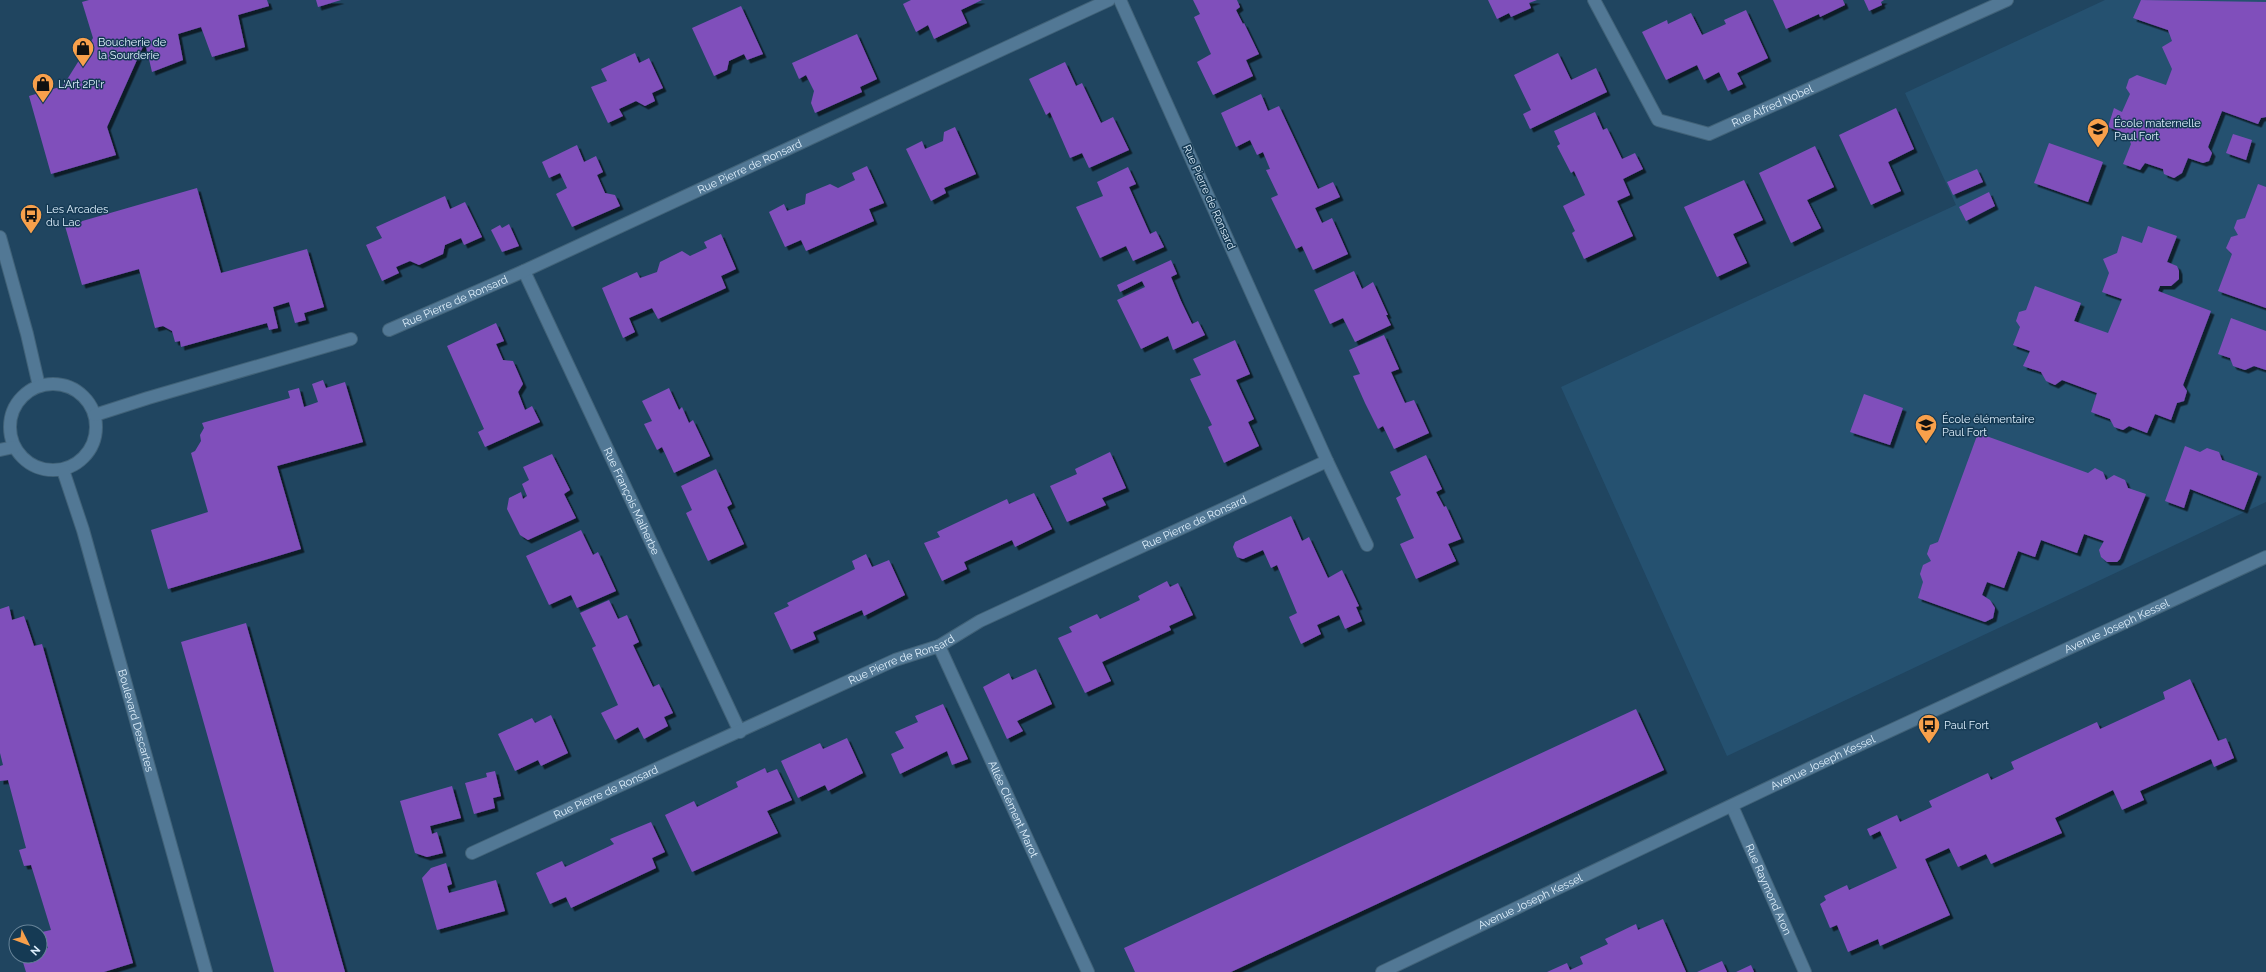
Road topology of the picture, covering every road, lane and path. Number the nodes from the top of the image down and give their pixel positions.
1 (1109, 0) edge
2 (1120, 0) edge
3 (1594, 0) edge
4 (2007, 0) edge
5 (0, 237) edge
6 (524, 271) junction
7 (389, 330) dead end
8 (351, 339) dead end
9 (39, 386) junction
10 (95, 416) junction
11 (14, 447) junction
12 (0, 450) edge
13 (1327, 461) junction
14 (63, 470) junction
15 (1367, 545) dead end
16 (2266, 557) edge
17 (939, 646) junction
18 (740, 732) junction
19 (1732, 806) junction
20 (472, 853) dead end
21 (206, 972) edge
22 (1088, 972) edge
23 (1382, 972) edge
24 (1805, 972) edge

1 - 6 street, Rue Pierre de Ronsard
2 - 13 street, Rue Pierre de Ronsard
3 - 4 street, Rue Alfred Nobel
5 - 9 street
6 - 7 street, Rue Pierre de Ronsard
6 - 18 street, Rue François Malherbe
8 - 10 street
9 - 10 street
9 - 11 street
10 - 14 street
11 - 12 street
11 - 14 street
13 - 15 street, Rue Pierre de Ronsard
13 - 17 street, Rue Pierre de Ronsard
14 - 21 street, Boulevard Descartes
16 - 19 street, Avenue Joseph Kessel
17 - 18 street, Rue Pierre de Ronsard
17 - 22 street, Allée Clément Marot
18 - 20 street, Rue Pierre de Ronsard
19 - 23 street, Avenue Joseph Kessel
19 - 24 street, Rue Raymond Aron

